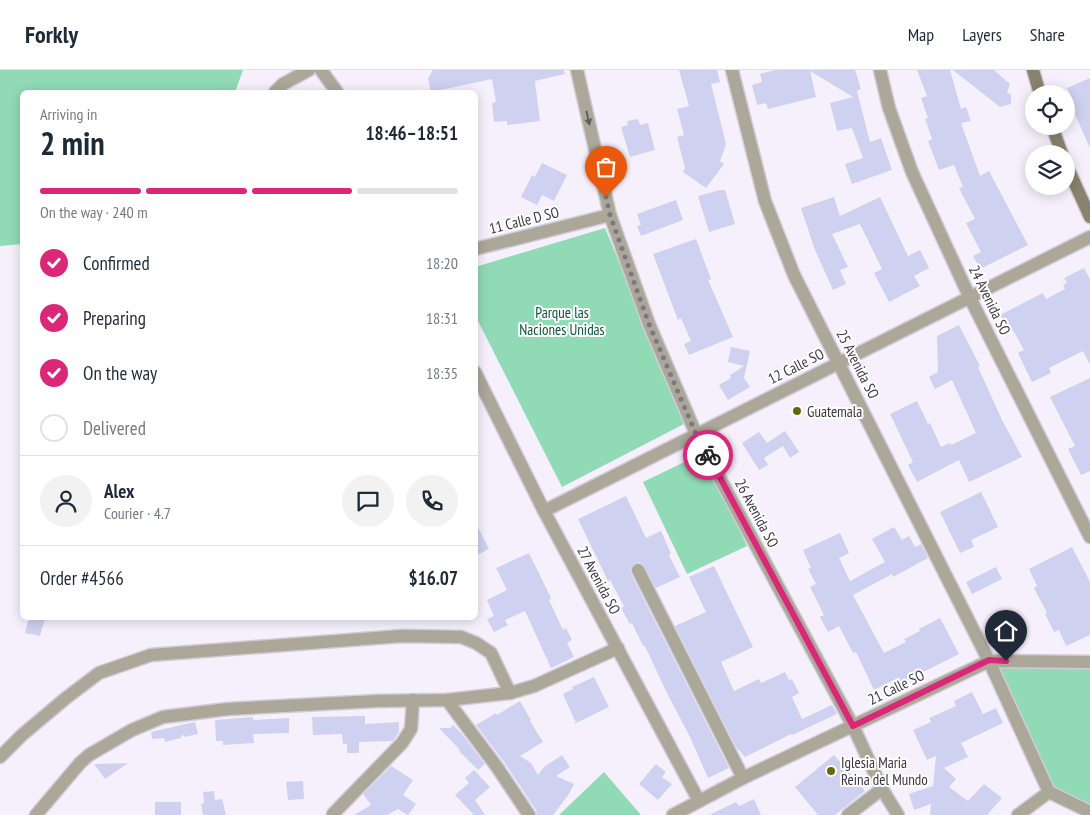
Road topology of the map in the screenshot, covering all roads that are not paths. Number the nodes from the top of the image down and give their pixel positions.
1 (308, 70) edge
2 (321, 70) edge
3 (577, 70) edge
4 (732, 70) edge
5 (880, 70) edge
6 (1033, 70) edge
7 (1037, 85) edge
8 (277, 90) edge
9 (335, 90) edge
10 (1075, 184) edge
11 (610, 215) junction
12 (1090, 217) edge
13 (1090, 237) edge
14 (478, 248) edge
15 (970, 298) junction
16 (839, 362) junction
17 (478, 378) edge
18 (696, 434) junction
19 (544, 511) junction
20 (1090, 537) edge
21 (638, 570) dead end
22 (618, 648) junction
23 (989, 660) junction
24 (1090, 662) edge
25 (510, 693) junction
26 (413, 700) junction
27 (447, 700) junction
28 (853, 726) junction
29 (0, 757) edge
30 (743, 778) junction
31 (882, 789) junction
32 (1050, 792) junction
33 (699, 801) junction
34 (1090, 811) edge
35 (332, 814) edge
36 (36, 815) edge
37 (529, 815) edge
38 (673, 815) edge
39 (848, 815) edge
40 (898, 815) edge
41 (1018, 815) edge

1 - 8 street
2 - 9 street
3 -> 11 street, 26 Avenida SO
4 - 16 street, 25 Avenida SO
5 - 15 street, 24 Avenida SO
6 - 7 street
10 - 12 street
11 - 14 street, 11 Calle D SO
11 - 18 street, 26 Avenida SO
13 - 15 street, 12 Calle SO
15 - 16 street, 12 Calle SO
15 - 20 street, 24 Avenida SO
16 - 18 street, 12 Calle SO
16 - 23 street, 25 Avenida SO
17 - 19 street, 27 Avenida SO
18 - 19 street, 12 Calle SO
18 - 28 street, 26 Avenida SO
19 - 22 street, 27 Avenida SO
21 - 30 street
22 - 25 street
22 - 33 street, 27 Avenida SO
23 - 24 street, 21 Calle SO
23 - 28 street, 21 Calle SO
23 - 32 street, 25 Avenida SO
25 - 27 street
25 - 29 street
26 - 27 street
26 - 35 street
26 - 36 street
27 - 37 street
28 - 30 street, 21 Calle SO
28 - 31 street, 26 Avenida SO
30 - 33 street, 21 Calle SO
31 - 39 street
31 - 40 street, 26 Avenida SO
32 - 34 street
32 - 41 street
33 - 38 street, 21 Calle SO

